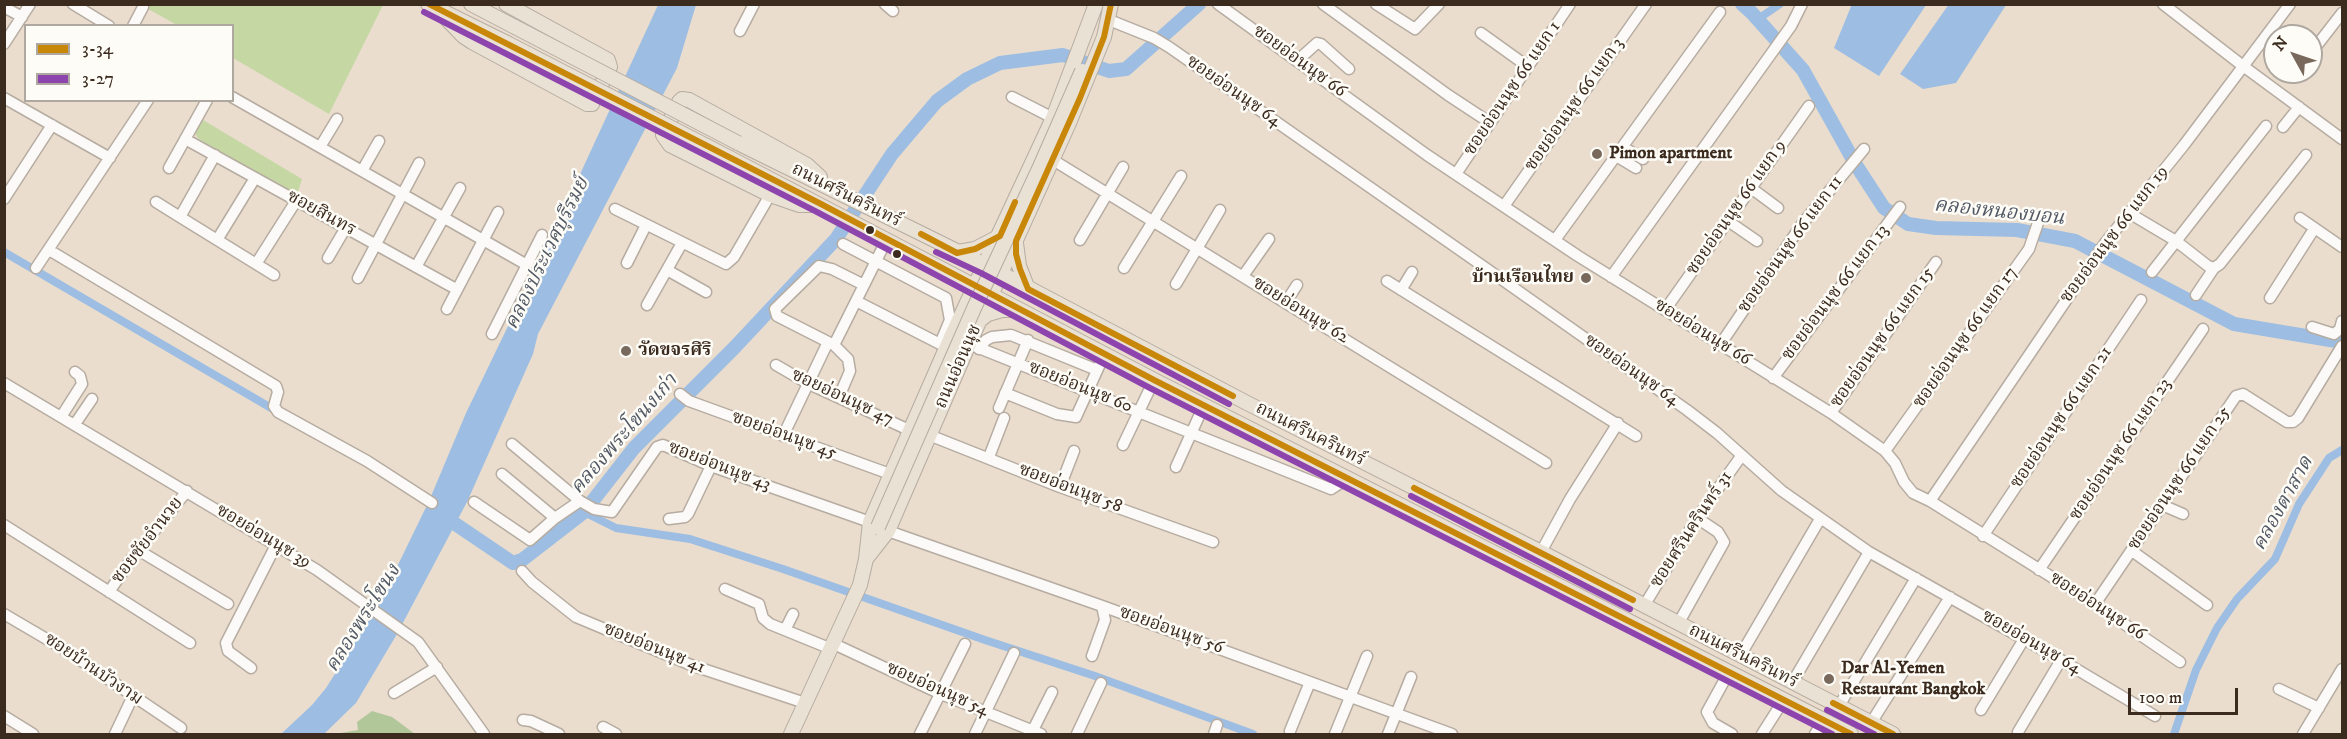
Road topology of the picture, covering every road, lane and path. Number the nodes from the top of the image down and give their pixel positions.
1 (30, 4) edge
2 (73, 4) edge
3 (471, 4) edge
4 (506, 4) edge
5 (754, 4) edge
6 (1096, 4) edge
7 (1111, 4) edge
8 (1218, 4) edge
9 (1323, 4) edge
10 (1439, 4) edge
11 (1570, 4) edge
12 (1646, 4) edge
13 (1802, 4) edge
14 (2163, 4) edge
15 (2290, 4) edge
16 (2334, 4) edge
17 (1379, 5) edge
18 (4, 7) edge
19 (143, 7) dead end
20 (433, 7) edge
21 (89, 8) edge
22 (1720, 12) dead end
23 (2343, 12) edge
24 (22, 17) junction
25 (1109, 20) junction
26 (106, 24) edge
27 (134, 24) edge
28 (740, 31) dead end
29 (1481, 33) dead end
30 (2323, 38) edge
31 (4, 44) edge
32 (1091, 46) junction
33 (1298, 61) junction
34 (1527, 66) junction
35 (2243, 66) junction
36 (1349, 69) dead end
37 (1012, 97) dead end
38 (4, 98) edge
39 (234, 98) edge
40 (147, 102) edge
41 (206, 102) edge
42 (1809, 106) dead end
43 (2299, 107) junction
44 (1053, 118) junction
45 (337, 119) dead end
46 (1489, 122) junction
47 (52, 125) junction
48 (2266, 126) dead end
49 (2283, 127) dead end
50 (185, 139) junction
51 (2343, 139) edge
52 (379, 141) dead end
53 (320, 147) junction
54 (1623, 147) junction
55 (1862, 152) dead end
56 (215, 155) junction
57 (2306, 155) dead end
58 (1616, 156) junction
59 (110, 158) junction
60 (1643, 159) dead end
61 (1053, 160) junction
62 (419, 163) dead end
63 (1123, 167) dead end
64 (169, 168) dead end
65 (1636, 168) dead end
66 (362, 171) junction
67 (1456, 174) junction
68 (1181, 176) dead end
69 (255, 178) junction
70 (460, 188) dead end
71 (831, 188) junction
72 (1751, 188) junction
73 (1107, 192) junction
74 (403, 195) junction
75 (770, 195) junction
76 (4, 199) edge
77 (296, 201) junction
78 (156, 202) dead end
79 (821, 204) junction
80 (1504, 206) junction
81 (1900, 207) dead end
82 (1778, 208) dead end
83 (615, 209) dead end
84 (1012, 209) junction
85 (1220, 210) dead end
86 (498, 212) dead end
87 (2129, 213) junction
88 (180, 217) junction
89 (1027, 217) junction
90 (443, 218) junction
91 (2300, 218) dead end
92 (1153, 220) junction
93 (2039, 220) dead end
94 (1728, 221) junction
95 (646, 225) junction
96 (345, 229) junction
97 (2314, 229) junction
98 (542, 235) dead end
99 (1000, 236) junction
100 (887, 239) junction
101 (1269, 239) dead end
102 (217, 240) junction
103 (483, 240) junction
104 (1080, 240) dead end
105 (1555, 240) junction
106 (1016, 241) junction
107 (1757, 241) dead end
108 (2176, 241) junction
109 (682, 243) junction
110 (843, 244) dead end
111 (377, 245) junction
112 (2343, 247) edge
113 (1198, 248) junction
114 (49, 250) junction
115 (957, 253) junction
116 (328, 258) dead end
117 (876, 261) junction
118 (1936, 262) dead end
119 (627, 263) dead end
120 (256, 264) junction
121 (527, 265) junction
122 (985, 265) junction
123 (416, 267) junction
124 (36, 268) dead end
125 (1125, 268) dead end
126 (2214, 268) junction
127 (667, 270) junction
128 (947, 270) junction
129 (1412, 272) dead end
130 (2152, 272) dead end
131 (1001, 273) junction
132 (274, 275) dead end
133 (1243, 276) junction
134 (1611, 277) junction
135 (358, 278) dead end
136 (1387, 281) dead end
137 (1176, 284) dead end
138 (864, 285) junction
139 (976, 285) junction
140 (1297, 285) dead end
141 (456, 289) junction
142 (1028, 289) junction
143 (1401, 290) junction
144 (706, 292) dead end
145 (992, 294) junction
146 (2196, 295) dead end
147 (2270, 298) dead end
148 (2141, 300) dead end
149 (856, 301) junction
150 (1286, 302) junction
151 (647, 305) dead end
152 (447, 309) dead end
153 (1022, 310) junction
154 (1665, 310) junction
155 (964, 311) junction
156 (980, 320) junction
157 (2343, 321) edge
158 (2312, 327) dead end
159 (2203, 329) dead end
160 (492, 334) dead end
161 (1028, 340) junction
162 (946, 343) junction
163 (831, 344) junction
164 (1720, 345) junction
165 (974, 346) junction
166 (2340, 348) edge
167 (1105, 353) junction
168 (1017, 363) junction
169 (776, 365) dead end
170 (1097, 370) junction
171 (75, 372) dead end
172 (1773, 378) junction
173 (1154, 380) junction
174 (4, 383) edge
175 (807, 383) junction
176 (1088, 391) junction
177 (1005, 393) junction
178 (839, 397) junction
179 (684, 398) dead end
180 (92, 399) dead end
181 (1204, 405) junction
182 (1138, 411) junction
183 (1831, 413) junction
184 (61, 417) junction
185 (1618, 423) junction
186 (75, 424) junction
187 (909, 429) junction
188 (1191, 432) junction
189 (929, 435) junction
190 (783, 436) junction
191 (1636, 436) dead end
192 (512, 444) dead end
193 (1123, 445) dead end
194 (1074, 451) dead end
195 (1885, 451) junction
196 (1742, 455) junction
197 (989, 457) junction
198 (1546, 463) dead end
199 (711, 466) junction
200 (1176, 467) dead end
201 (502, 474) dead end
202 (890, 474) junction
203 (1348, 478) junction
204 (1059, 487) junction
205 (188, 491) junction
206 (1930, 501) junction
207 (474, 502) dead end
208 (432, 503) dead end
209 (587, 505) junction
210 (2162, 506) junction
211 (2183, 514) dead end
212 (555, 518) junction
213 (1697, 518) junction
214 (669, 519) dead end
215 (1821, 519) junction
216 (4, 525) edge
217 (879, 527) junction
218 (1983, 536) junction
219 (1213, 542) dead end
220 (276, 545) junction
221 (138, 550) junction
222 (2132, 551) junction
223 (1541, 552) junction
224 (1869, 552) junction
225 (2039, 570) junction
226 (522, 571) dead end
227 (1916, 578) junction
228 (725, 589) dead end
229 (109, 592) junction
230 (1626, 597) junction
231 (1950, 597) junction
232 (228, 604) dead end
233 (2095, 604) junction
234 (2207, 605) dead end
235 (1102, 606) junction
236 (1644, 606) junction
237 (4, 614) edge
238 (793, 614) dead end
239 (1617, 616) junction
240 (1678, 624) junction
241 (784, 630) junction
242 (2024, 639) junction
243 (190, 643) dead end
244 (828, 644) junction
245 (965, 644) dead end
246 (1014, 653) dead end
247 (1092, 656) dead end
248 (1368, 656) dead end
249 (1740, 656) junction
250 (2061, 660) junction
251 (2180, 662) dead end
252 (437, 667) junction
253 (251, 668) dead end
254 (2343, 669) edge
255 (1729, 672) junction
256 (1411, 677) dead end
257 (1310, 682) junction
258 (1101, 683) dead end
259 (1792, 683) junction
260 (2279, 688) dead end
261 (1052, 692) dead end
262 (394, 693) dead end
263 (940, 694) junction
264 (133, 696) junction
265 (1351, 697) junction
266 (799, 701) junction
267 (1783, 701) junction
268 (1839, 706) junction
269 (2319, 708) junction
270 (1981, 710) dead end
271 (986, 712) junction
272 (1397, 714) junction
273 (4, 716) edge
274 (2156, 716) dead end
275 (523, 720) dead end
276 (1824, 721) junction
277 (1871, 723) junction
278 (603, 727) dead end
279 (181, 728) dead end
280 (1290, 731) dead end
281 (1440, 732) edge
282 (2018, 732) dead end
283 (1035, 733) edge
284 (33, 735) edge
285 (115, 735) edge
286 (484, 735) edge
287 (559, 735) edge
288 (616, 735) edge
289 (783, 735) edge
290 (791, 735) edge
291 (920, 735) edge
292 (975, 735) edge
293 (1077, 735) edge
294 (1335, 735) edge
295 (1388, 735) edge
296 (1452, 735) edge
297 (1732, 735) edge
298 (1762, 735) edge
299 (1815, 735) edge
300 (1851, 735) edge
301 (1893, 735) edge
302 (2303, 735) edge

1 - 24 street
2 - 21 street
3 - 71 main road, ถนนศรีนครินทร์, bridge
4 - 20 main road
5 - 28 street
6 - 32 main road, ถนนอ่อนนุช
6 - 44 main road, ถนนอ่อนนุช
7 - 25 main road, ถนนอ่อนนุช
7 - 32 main road, ถนนอ่อนนุช
8 - 33 street, ซอยอ่อนนุช 66
9 - 46 street
10 - 17 street
11 - 34 street, ซอยอ่อนนุช 66 แยก 1
12 - 80 street, ซอยอ่อนนุช 66 แยก 3
13 - 134 street
14 - 35 street
15 - 35 street, ซอยอ่อนนุช 66 แยก 19
16 - 23 street
18 - 24 street
19 - 27 street
20 - 79 main road, ถนนศรีนครินทร์, bridge
21 - 26 street
22 - 54 street
23 - 30 street
24 - 31 street
25 - 61 main road, ถนนอ่อนนุช
25 - 196 street, ซอยอ่อนนุช 64
29 - 34 street
32 - 217 main road, ถนนอ่อนนุช, bridge
33 - 36 street
33 - 67 street, ซอยอ่อนนุช 66
34 - 46 street, ซอยอ่อนนุช 66 แยก 1
35 - 43 street
35 - 87 street, ซอยอ่อนนุช 66 แยก 19
37 - 44 street
38 - 47 street
39 - 53 street
40 - 59 street
41 - 50 street
42 - 72 street, ซอยอ่อนนุช 66 แยก 9
43 - 49 street
43 - 51 street
44 - 84 main road, ถนนอ่อนนุช
45 - 53 street
46 - 67 street, ซอยอ่อนนุช 66 แยก 1
47 - 59 street
47 - 76 street
48 - 108 street
50 - 56 street, ซอยสินทร
50 - 64 street
52 - 66 street
53 - 66 street
54 - 58 street
54 - 60 street
55 - 164 street, ซอยอ่อนนุช 66 แยก 11
56 - 69 street, ซอยสินทร
56 - 88 street
57 - 126 street
58 - 65 street
58 - 105 street
59 - 114 street
61 - 73 street, ซอยอ่อนนุช 62
61 - 89 main road, ถนนอ่อนนุช
62 - 74 street
63 - 73 street
66 - 74 street
67 - 80 street, ซอยอ่อนนุช 66
68 - 92 street
69 - 77 street, ซอยสินทร
69 - 102 street
70 - 90 street
71 - 75 main road
71 - 115 main road, ถนนศรีนครินทร์
72 - 82 street
72 - 94 street, ซอยอ่อนนุช 66 แยก 9
73 - 92 street, ซอยอ่อนนุช 62
73 - 104 street
74 - 90 street
74 - 111 street
75 - 79 main road
75 - 109 street
77 - 96 street, ซอยสินทร
77 - 120 street
78 - 88 street
79 - 100 main road, ถนนศรีนครินทร์
80 - 105 street, ซอยอ่อนนุช 66
81 - 172 street, ซอยอ่อนนุช 66 แยก 13
83 - 95 street
84 - 89 main road
84 - 99 main road, ถนนอ่อนนุช
85 - 113 street
86 - 103 street
87 - 108 street
87 - 206 street, ซอยอ่อนนุช 66 แยก 19
88 - 102 street
89 - 106 main road, ถนนอ่อนนุช
90 - 103 street
90 - 123 street
91 - 97 street
92 - 113 street, ซอยอ่อนนุช 62
92 - 125 street
93 - 195 street, ซอยอ่อนนุช 66 แยก 17
94 - 107 street
94 - 154 street, ซอยอ่อนนุช 66 แยก 9
95 - 109 street
95 - 119 street
96 - 111 street, ซอยสินทร
96 - 116 street
97 - 112 street
97 - 147 street
98 - 121 street
99 - 115 main road
99 - 122 main road, ถนนอ่อนนุช
100 - 117 street
100 - 128 main road, ถนนศรีนครินทร์
101 - 133 street
102 - 120 street
103 - 121 street
103 - 141 street
105 - 134 street, ซอยอ่อนนุช 66
106 - 131 main road, ถนนอ่อนนุช
106 - 142 main road
108 - 126 street
108 - 130 street
109 - 127 street
110 - 117 street
111 - 123 street, ซอยสินทร
111 - 135 street
113 - 133 street, ซอยอ่อนนุช 62
113 - 137 street
114 - 124 street
114 - 208 street
115 - 122 main road, ถนนศรีนครินทร์
117 - 138 street
117 - 162 street
118 - 183 street, ซอยอ่อนนุช 66 แยก 15
120 - 132 street
121 - 160 street
122 - 131 main road, ถนนศรีนครินทร์
122 - 139 main road, ถนนอ่อนนุช
123 - 141 street, ซอยสินทร
126 - 146 street
127 - 144 street
127 - 151 street
128 - 139 main road, ถนนศรีนครินทร์
128 - 155 main road
129 - 143 street
131 - 142 main road, ถนนศรีนครินทร์
131 - 145 main road, ถนนอ่อนนุช
133 - 150 street, ซอยอ่อนนุช 62
134 - 154 street, ซอยอ่อนนุช 66
136 - 143 street
138 - 149 street
138 - 163 street
139 - 145 main road, ถนนศรีนครินทร์
139 - 155 main road, ถนนอ่อนนุช
140 - 150 street
141 - 152 street
142 - 223 main road, ถนนศรีนครินทร์
143 - 185 street
145 - 153 main road, ถนนศรีนครินทร์
145 - 156 main road, ถนนอ่อนนุช
148 - 218 street, ซอยอ่อนนุช 66 แยก 21
149 - 162 street
149 - 163 street
150 - 198 street, ซอยอ่อนนุช 62
153 - 156 main road
153 - 167 main road, ถนนศรีนครินทร์
154 - 164 street, ซอยอ่อนนุช 66
155 - 162 main road, ถนนอ่อนนุช
156 - 165 main road, ถนนอ่อนนุช
157 - 158 street
159 - 225 street, ซอยอ่อนนุช 66 แยก 23
161 - 165 street
161 - 168 street
161 - 170 street
162 - 165 main road
162 - 187 main road, ถนนอ่อนนุช
163 - 175 street
163 - 178 street
164 - 172 street, ซอยอ่อนนุช 66
165 - 168 street, ซอยอ่อนนุช 60
165 - 189 main road, ถนนอ่อนนุช
166 - 210 street, ซอยอ่อนนุช 66 แยก 25
167 - 170 street
167 - 173 main road, ถนนศรีนครินทร์
168 - 176 street, ซอยอ่อนนุช 60
168 - 177 street
169 - 175 street, ซอยอ่อนนุช 47
170 - 176 street
171 - 184 street
172 - 183 street, ซอยอ่อนนุช 66
173 - 181 main road, ถนนศรีนครินทร์
173 - 182 street
174 - 184 street, ซอยอ่อนนุช 39
175 - 178 street, ซอยอ่อนนุช 47
175 - 190 street
176 - 177 street
176 - 182 street, ซอยอ่อนนุช 60
177 - 197 street
178 - 187 street, ซอยอ่อนนุช 47
179 - 190 street, ซอยอ่อนนุช 45
180 - 186 street
181 - 188 street
181 - 203 main road, ถนนศรีนครินทร์
182 - 188 street, ซอยอ่อนนุช 60
182 - 193 street
183 - 195 street, ซอยอ่อนนุช 66
184 - 186 street, ซอยอ่อนนุช 39
185 - 191 street
185 - 223 street
186 - 205 street, ซอยอ่อนนุช 39
187 - 202 main road, ถนนอ่อนนุช
188 - 200 street
188 - 203 street, ซอยอ่อนนุช 60
189 - 197 street, ซอยอ่อนนุช 58
189 - 217 main road, ถนนอ่อนนุช
190 - 202 street, ซอยอ่อนนุช 45
192 - 209 street
194 - 204 street
195 - 206 street, ซอยอ่อนนุช 66
196 - 213 street, ซอยศรีนครินทร์ 31
196 - 215 street, ซอยอ่อนนุช 64
197 - 204 street, ซอยอ่อนนุช 58
199 - 209 street, ซอยอ่อนนุช 43
199 - 214 street
199 - 217 street, ซอยอ่อนนุช 43
201 - 212 street
202 - 217 main road, ถนนอ่อนนุช
203 - 239 main road, ถนนศรีนครินทร์
204 - 219 street, ซอยอ่อนนุช 58
205 - 220 street, ซอยอ่อนนุช 39
205 - 221 street, ซอยชัยอำนวย
206 - 218 street, ซอยอ่อนนุช 66
207 - 212 street
209 - 212 street
210 - 211 street
210 - 222 street, ซอยอ่อนนุช 66 แยก 25
213 - 236 street, ซอยศรีนครินทร์ 31
213 - 240 street
215 - 224 street, ซอยอ่อนนุช 64
215 - 249 street
216 - 229 street, ซอยชัยอำนวย
217 - 235 street, ซอยอ่อนนุช 56
217 - 244 main road, ถนนอ่อนนุช
218 - 225 street, ซอยอ่อนนุช 66
220 - 252 street, ซอยอ่อนนุช 39
220 - 253 street
221 - 229 street, ซอยชัยอำนวย
221 - 232 street
222 - 233 street, ซอยอ่อนนุช 66 แยก 25
222 - 234 street
223 - 230 main road, ถนนศรีนครินทร์
224 - 227 street, ซอยอ่อนนุช 64
224 - 259 street
225 - 233 street, ซอยอ่อนนุช 66
226 - 266 street, ซอยอ่อนนุช 41
227 - 231 street, ซอยอ่อนนุช 64
227 - 268 street
228 - 241 street, ซอยอ่อนนุช 54
229 - 243 street, ซอยชัยอำนวย
230 - 236 main road, ถนนศรีนครินทร์
230 - 239 main road
231 - 242 street, ซอยอ่อนนุช 64
231 - 277 street
233 - 251 street, ซอยอ่อนนุช 66
235 - 247 street
235 - 257 street, ซอยอ่อนนุช 56
236 - 240 main road, ถนนศรีนครินทร์
237 - 264 street, ซอยบ้านบัวงาม
238 - 241 street
239 - 255 main road, ถนนศรีนครินทร์
240 - 249 main road, ถนนศรีนครินทร์
241 - 244 street, ซอยอ่อนนุช 54
242 - 250 street, ซอยอ่อนนุช 64
242 - 270 street
244 - 263 street, ซอยอ่อนนุช 54
244 - 266 main road, ถนนอ่อนนุช
244 - 290 main road, ถนนอ่อนนุช
245 - 263 street
246 - 271 street
248 - 265 street
249 - 259 main road, ถนนศรีนครินทร์
250 - 274 street, ซอยอ่อนนุช 64
250 - 282 street
252 - 262 street
252 - 286 street, ซอยอ่อนนุช 39
254 - 269 street
255 - 267 main road, ถนนศรีนครินทร์
255 - 297 street
256 - 272 street
257 - 265 street, ซอยอ่อนนุช 56
257 - 280 street
258 - 293 street
259 - 268 main road, ถนนศรีนครินทร์
260 - 269 street
261 - 283 street
263 - 271 street, ซอยอ่อนนุช 54
263 - 291 street
264 - 279 street, ซอยบ้านบัวงาม
264 - 285 street
265 - 272 street, ซอยอ่อนนุช 56
265 - 294 street
266 - 289 main road, ถนนอ่อนนุช
267 - 276 main road, ถนนศรีนครินทร์
267 - 298 street
268 - 277 main road, ถนนศรีนครินทร์
269 - 302 street
271 - 283 street, ซอยอ่อนนุช 54
271 - 292 street
272 - 281 street, ซอยอ่อนนุช 56
272 - 295 street
273 - 284 street
275 - 287 street
276 - 299 street
276 - 300 main road, ถนนศรีนครินทร์
277 - 301 main road, ถนนศรีนครินทร์
278 - 288 street
281 - 296 street, ซอยอ่อนนุช 56

